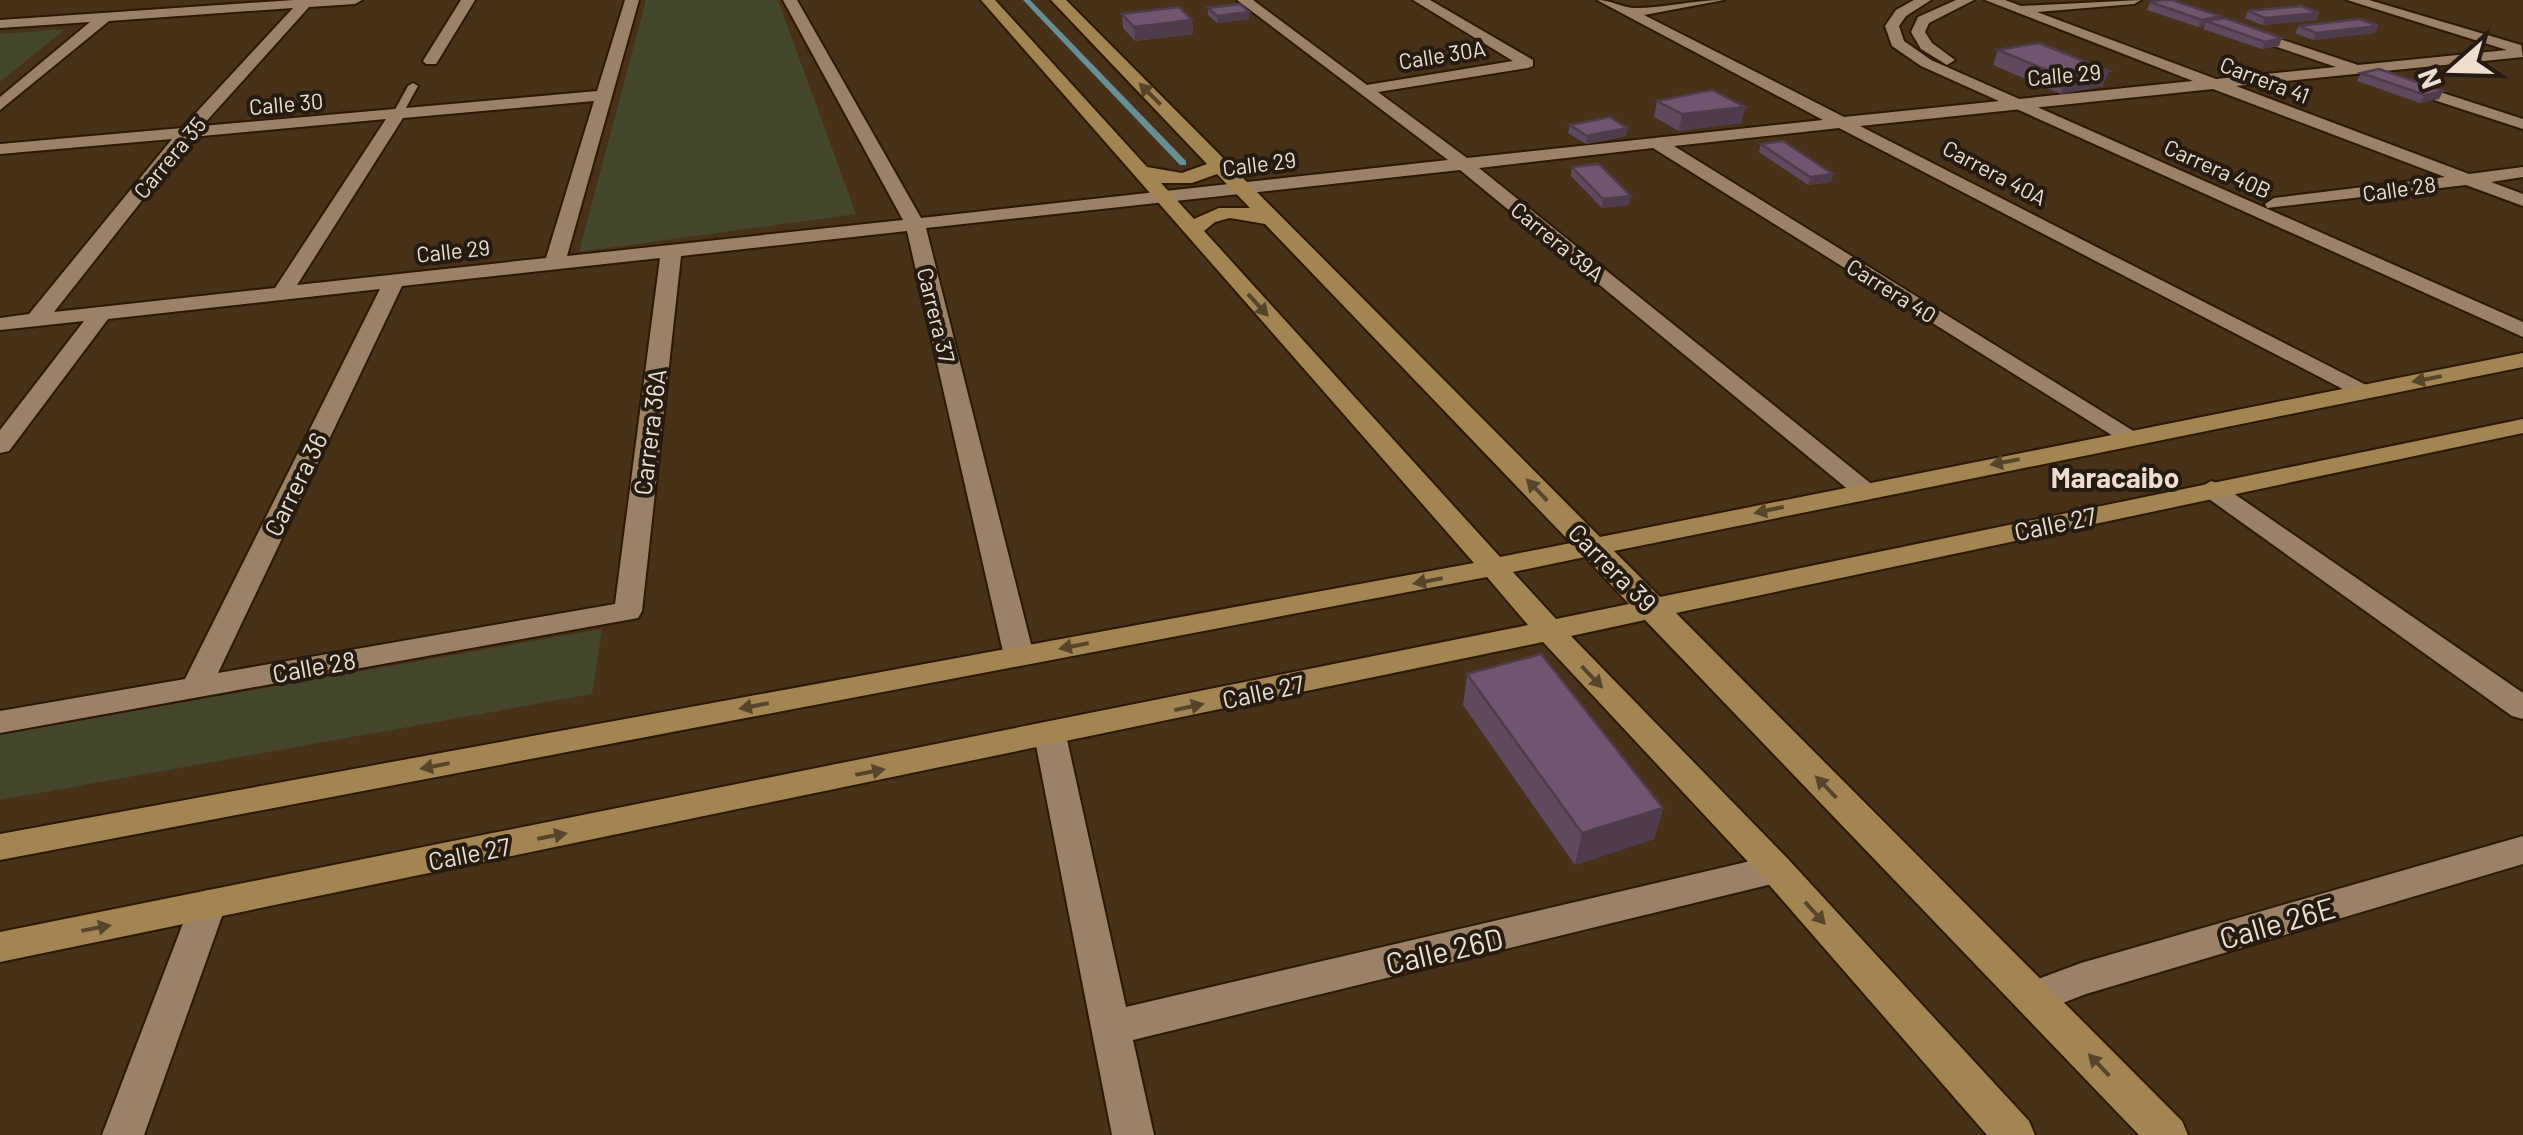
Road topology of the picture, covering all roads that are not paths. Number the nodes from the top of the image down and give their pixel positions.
1 (125, 0) edge
2 (355, 0) edge
3 (468, 0) edge
4 (632, 0) edge
5 (790, 0) edge
6 (988, 0) edge
7 (1058, 0) edge
8 (1244, 0) edge
9 (1420, 0) edge
10 (1604, 0) edge
11 (1717, 0) edge
12 (1924, 0) edge
13 (1967, 0) edge
14 (1992, 0) edge
15 (2134, 0) edge
16 (2354, 0) edge
17 (307, 2) edge
18 (2018, 10) junction
19 (1630, 13) junction
20 (104, 17) junction
21 (0, 24) edge
22 (2238, 29) edge
23 (2523, 52) edge
24 (431, 61) dead end
25 (2362, 70) junction
26 (2217, 85) junction
27 (413, 86) dead end
28 (1364, 90) junction
29 (604, 96) junction
30 (2035, 102) junction
31 (2012, 104) junction
32 (0, 105) edge
33 (397, 115) junction
34 (1846, 123) junction
35 (2523, 124) edge
36 (185, 134) junction
37 (1658, 144) junction
38 (0, 149) edge
39 (1219, 163) junction
40 (1465, 166) junction
41 (1141, 170) junction
42 (2523, 172) edge
43 (2467, 179) junction
44 (1244, 190) junction
45 (1164, 199) junction
46 (2523, 200) edge
47 (2274, 204) junction
48 (1273, 220) junction
49 (916, 226) junction
50 (1193, 232) junction
51 (671, 252) junction
52 (554, 264) junction
53 (394, 282) junction
54 (281, 294) junction
55 (2523, 311) edge
56 (100, 313) junction
57 (36, 320) junction
58 (0, 324) edge
59 (2523, 330) edge
60 (2523, 360) edge
61 (2362, 392) junction
62 (2523, 426) edge
63 (2126, 437) junction
64 (0, 446) edge
65 (2211, 489) junction
66 (1864, 490) junction
67 (1592, 546) junction
68 (1493, 568) junction
69 (1655, 608) junction
70 (628, 611) joint
71 (1550, 631) junction
72 (1020, 656) junction
73 (196, 687) junction
74 (2523, 708) edge
75 (0, 722) edge
76 (1050, 735) junction
77 (0, 847) edge
78 (2523, 850) edge
79 (1776, 870) junction
80 (208, 905) junction
81 (0, 946) edge
82 (2032, 998) junction
83 (1111, 1028) junction
84 (123, 1135) edge
85 (1134, 1135) edge
86 (2014, 1135) edge
87 (2167, 1135) edge

1 - 20 street
2 - 17 street
3 - 24 street
4 - 29 street
5 - 49 street, Carrera 37
6 - 41 main road
39 -> 7 main road, Carrera 39
8 - 28 street, Carrera 39A
9 - 28 street, Calle 30A
10 - 19 street, Carrera 40A
11 - 19 street
12 - 31 street, Carrera 40B
13 - 30 street, Carrera 40B
14 - 18 street, Carrera 41
15 - 18 street
16 - 23 street
17 - 20 street
17 - 36 street, Carrera 35
18 - 26 street, Carrera 41
19 - 34 street, Carrera 40A
20 - 21 street
20 - 32 street
22 - 25 street
23 - 25 street, Calle 29
25 - 26 street, Calle 29
25 - 35 street
26 - 30 street, Calle 29
26 - 43 street, Carrera 41
27 - 33 lane
28 - 40 street, Carrera 39A
29 - 33 street, Calle 30
29 - 52 street
30 - 31 street, Calle 29
30 - 47 street, Carrera 40B
31 - 34 street, Calle 29
31 - 59 street, Carrera 40B
33 - 36 street, Calle 30
33 - 54 street
34 - 37 street, Calle 29
34 - 61 street, Carrera 40A
36 - 38 street, Calle 30
36 - 57 street, Carrera 35
37 - 40 street, Calle 29
37 - 63 street, Carrera 40
39 - 41 main road
39 - 44 main road, Carrera 39
40 - 44 street, Calle 29
40 - 66 street, Carrera 39A
41 - 45 main road
42 - 43 street, Calle 28
43 - 46 street, Carrera 41
43 - 47 street, Calle 28
44 - 45 street, Calle 29
44 - 48 main road, Carrera 39
45 - 49 street, Calle 29
45 - 50 main road
47 - 55 street, Carrera 40B
48 - 50 main road
67 -> 48 main road, Carrera 39
49 - 51 street, Calle 29
49 - 72 street, Carrera 37
50 -> 68 main road
51 - 52 street, Calle 29
51 - 70 street, Carrera 36A
52 - 53 street, Calle 29
53 - 54 street, Calle 29
53 - 73 street, Carrera 36
54 - 56 street, Calle 29
56 - 57 street, Calle 29
56 - 64 street
57 - 58 street, Calle 29
60 -> 61 main road
61 - 63 main road
62 - 65 main road, Calle 27
63 -> 66 main road
65 - 69 main road, Calle 27
65 - 74 street
66 -> 67 main road
67 - 68 main road
67 - 69 main road, Carrera 39
68 - 71 main road
68 -> 72 main road
69 - 71 main road, Calle 27
82 -> 69 main road, Carrera 39
70 - 73 street, Calle 28
76 -> 71 main road, Calle 27
71 -> 79 main road
72 -> 77 main road
73 - 75 street, Calle 28
80 -> 76 main road, Calle 27
76 - 83 street
78 - 82 street, Calle 26E
79 - 83 street, Calle 26D
79 -> 86 main road
81 -> 80 main road, Calle 27
80 - 84 street
87 -> 82 main road, Carrera 39
83 - 85 street

